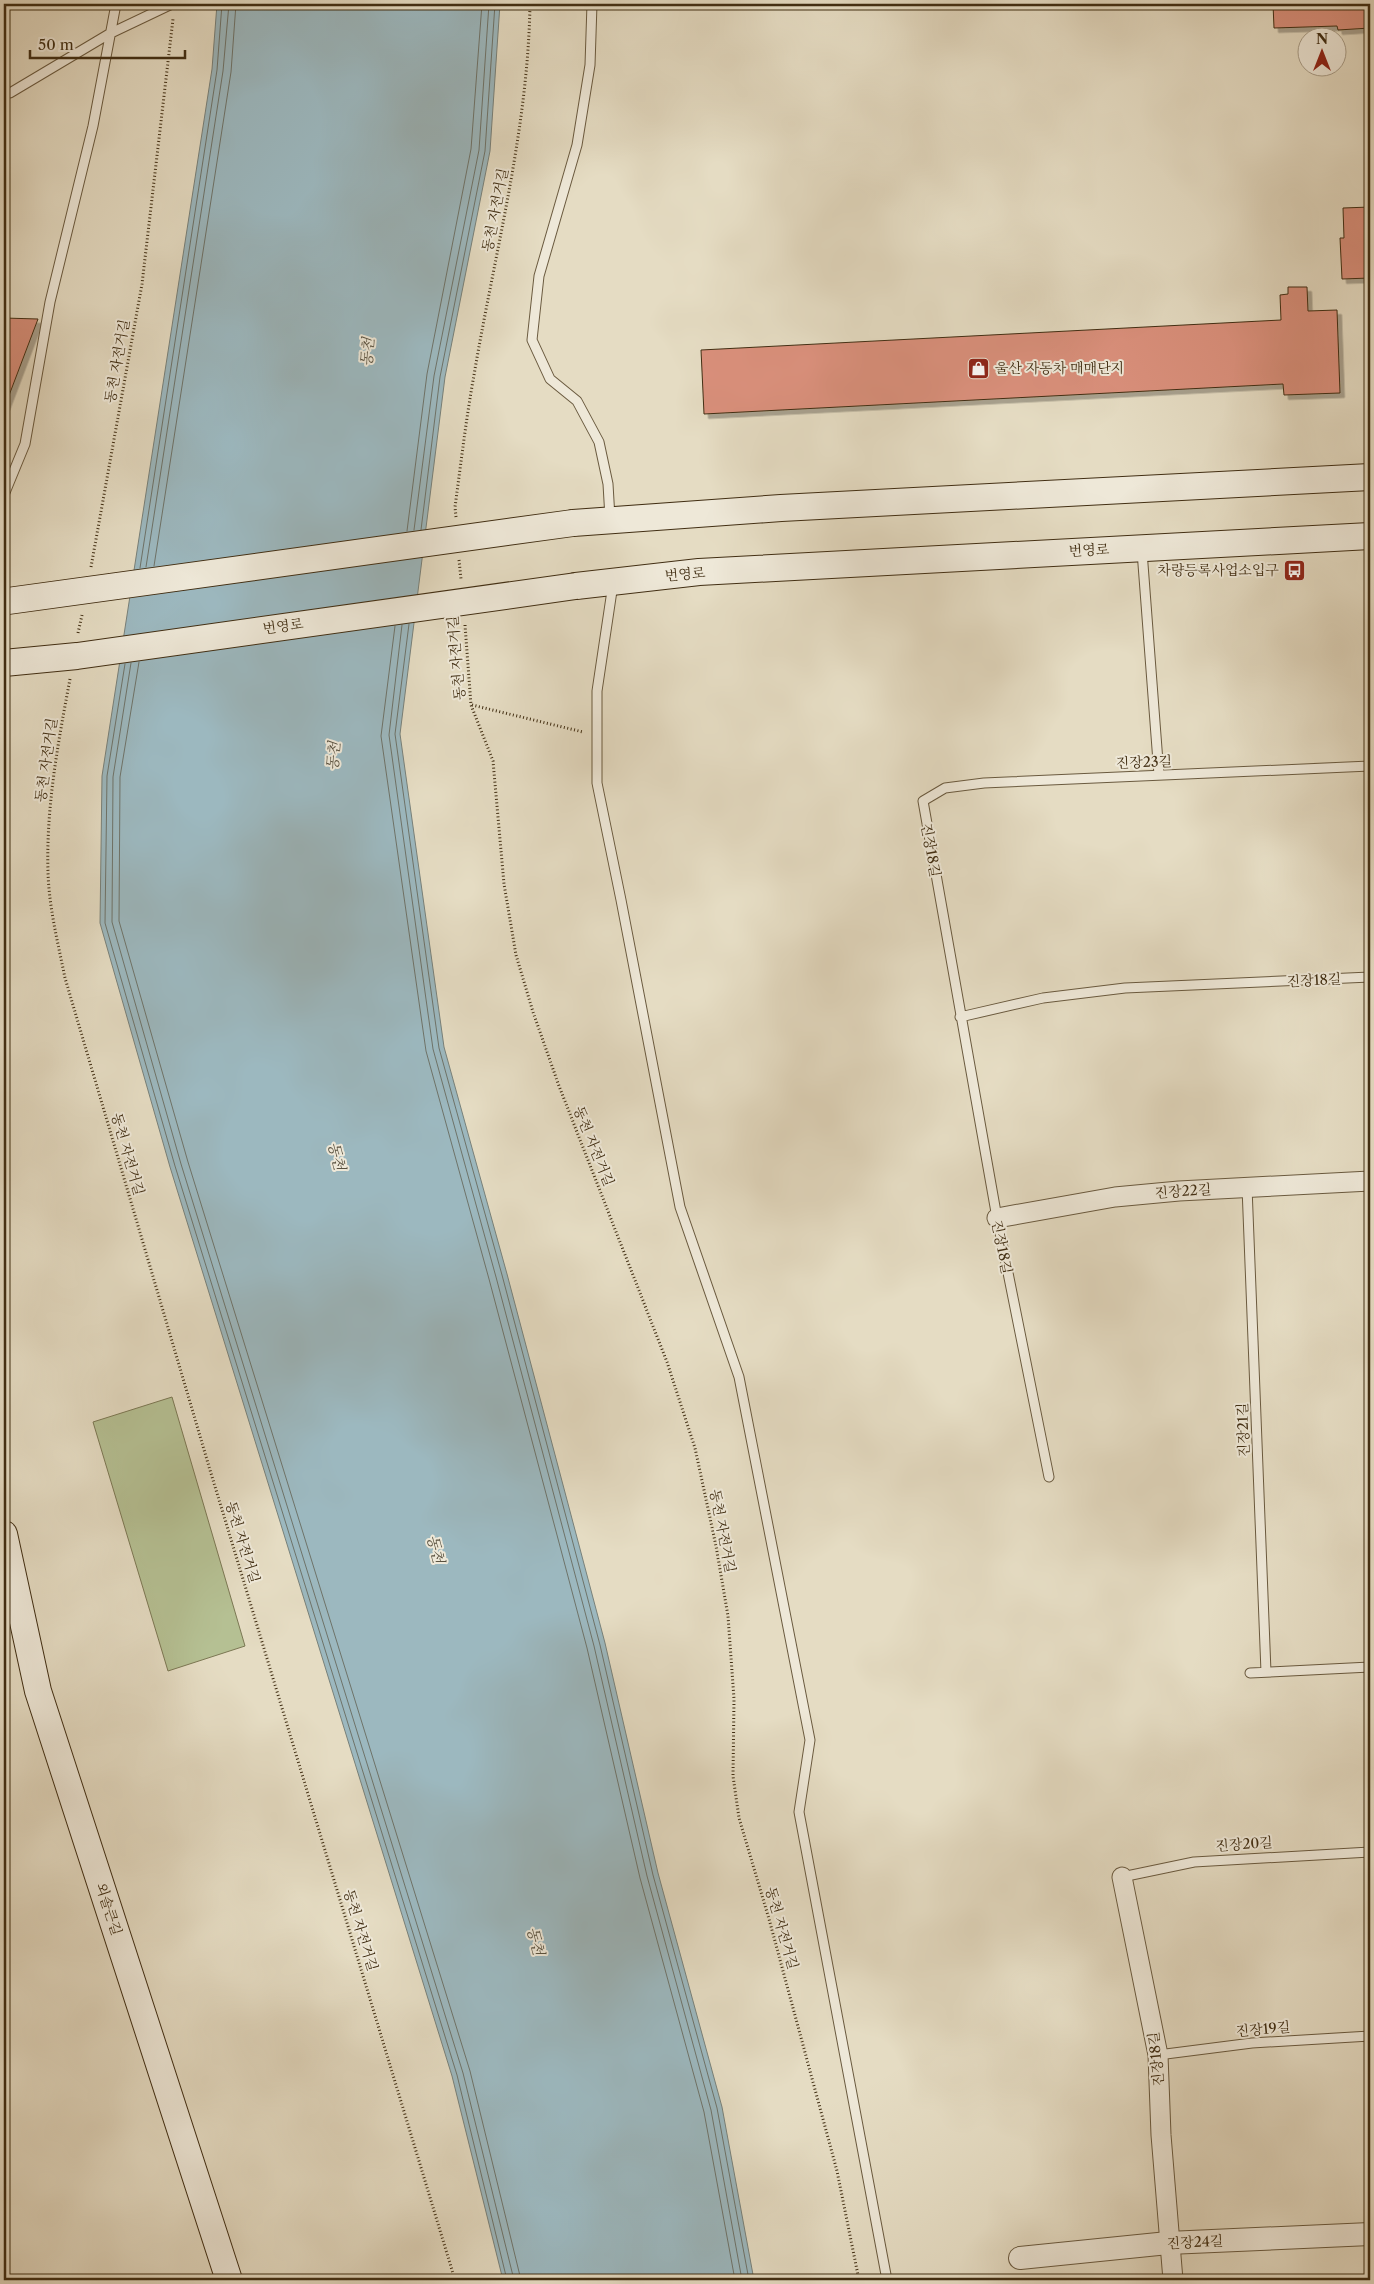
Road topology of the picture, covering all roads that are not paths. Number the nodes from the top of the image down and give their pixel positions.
1 (116, 4) edge
2 (592, 4) edge
3 (173, 8) edge
4 (109, 34) junction
5 (4, 92) edge
6 (1370, 477) edge
7 (4, 496) edge
8 (610, 520) junction
9 (1370, 536) edge
10 (1142, 548) junction
11 (614, 581) junction
12 (6, 601) edge
13 (6, 667) edge
14 (1370, 766) edge
15 (1158, 776) junction
16 (923, 801) joint
17 (1370, 977) edge
18 (960, 1017) junction
19 (1370, 1181) edge
20 (1247, 1187) junction
21 (997, 1218) junction
22 (1049, 1477) dead end
23 (4, 1534) edge
24 (1370, 1667) edge
25 (1266, 1672) junction
26 (1250, 1673) dead end
27 (1370, 1852) edge
28 (1122, 1877) joint
29 (1370, 2036) edge
30 (1158, 2055) junction
31 (1370, 2234) edge
32 (1168, 2244) junction
33 (1020, 2258) dead end
34 (229, 2280) edge
35 (887, 2280) edge
36 (1173, 2280) edge

1 - 4 lane
2 - 8 lane
3 - 4 lane
4 - 5 lane
4 - 7 lane
6 - 8 main road
8 - 12 main road, bridge
9 - 10 main road, 번영로
10 - 11 main road, 번영로
10 - 15 lane
11 - 13 main road, 번영로, bridge
11 - 35 lane
14 - 15 lane, 진장23길
15 - 16 lane, 진장23길
16 - 18 lane, 진장18길
17 - 18 lane, 진장18길
18 - 21 lane, 진장18길
19 - 20 street, 진장22길
20 - 21 street, 진장22길
20 - 25 lane, 진장21길
21 - 22 lane, 진장18길
23 - 34 main road, 외솔큰길
24 - 25 lane
25 - 26 lane
27 - 28 lane, 진장20길
28 - 30 street, 진장18길
29 - 30 lane, 진장19길
30 - 32 street, 진장18길
31 - 32 street, 진장24길
32 - 33 street, 진장24길
32 - 36 street, 진장18길

